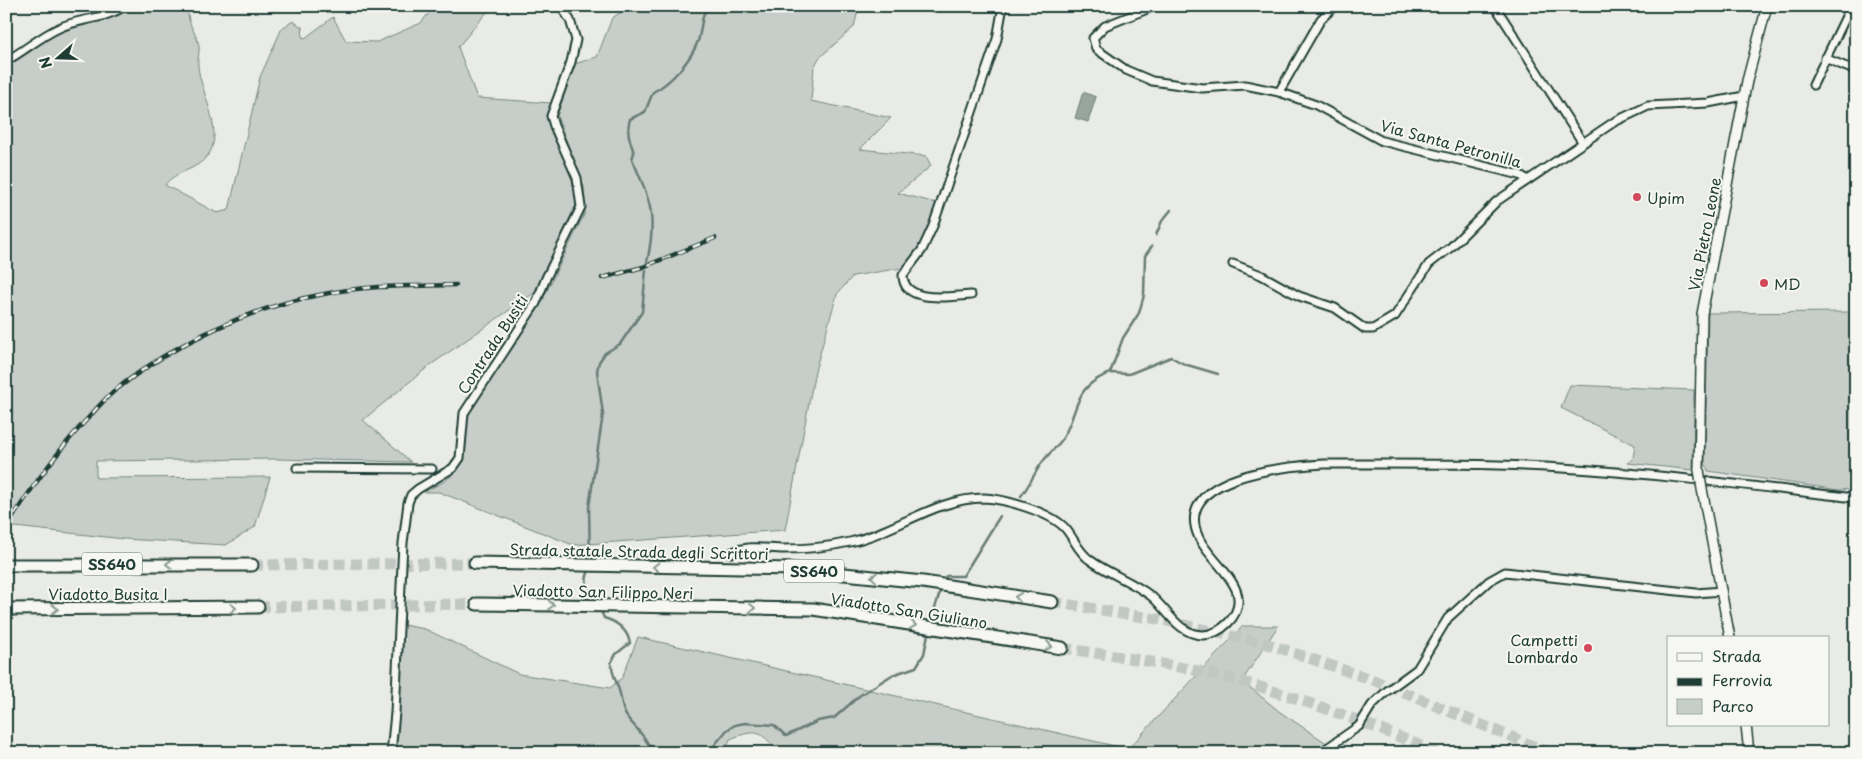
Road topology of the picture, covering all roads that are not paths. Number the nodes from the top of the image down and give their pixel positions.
1 (125, 6) edge
2 (561, 6) edge
3 (1004, 6) edge
4 (1155, 6) edge
5 (1335, 6) edge
6 (1494, 6) edge
7 (1767, 6) edge
8 (1851, 6) edge
9 (1825, 58) junction
10 (6, 61) edge
11 (1856, 71) edge
12 (1813, 85) dead end
13 (1279, 92) junction
14 (1744, 96) junction
15 (1583, 143) junction
16 (1528, 180) junction
17 (1233, 264) dead end
18 (971, 295) dead end
19 (297, 468) dead end
20 (432, 469) dead end
21 (1856, 498) edge
22 (731, 553) dead end
23 (475, 563) tunnel mouth
24 (6, 565) edge
25 (252, 565) tunnel mouth
26 (923, 582) joint
27 (1722, 591) junction
28 (1052, 602) tunnel mouth
29 (477, 604) tunnel mouth
30 (258, 607) tunnel mouth
31 (6, 609) edge
32 (813, 609) joint
33 (1730, 636) edge
34 (1062, 648) tunnel mouth
35 (1746, 726) edge
36 (391, 753) edge
37 (1320, 753) edge
38 (1749, 753) edge

1 - 10 street
2 - 36 street, Contrada Busiti
3 - 18 street
4 - 13 street, Via Santa Petronilla
5 - 13 street
6 - 15 street
7 - 14 main road, Via Pietro Leone
8 - 9 street
9 - 11 street
9 - 12 street
13 - 16 street, Via Santa Petronilla
14 - 15 street, Via Santa Petronilla
14 - 27 main road, Via Pietro Leone, bridge
15 - 16 street, Via Santa Petronilla
16 - 17 street, Via Santa Petronilla
19 - 20 street
21 - 22 street
26 -> 23 highway, Strada statale Strada degli Scrittori / SS640
25 -> 24 highway, SS640
28 -> 26 highway, Viadotto San Giuliano / SS640
27 - 33 main road
27 - 37 street
29 -> 32 highway, Viadotto San Filippo Neri
31 -> 30 highway, Viadotto Busita I
32 -> 34 highway, Viadotto San Giuliano
35 - 38 main road

